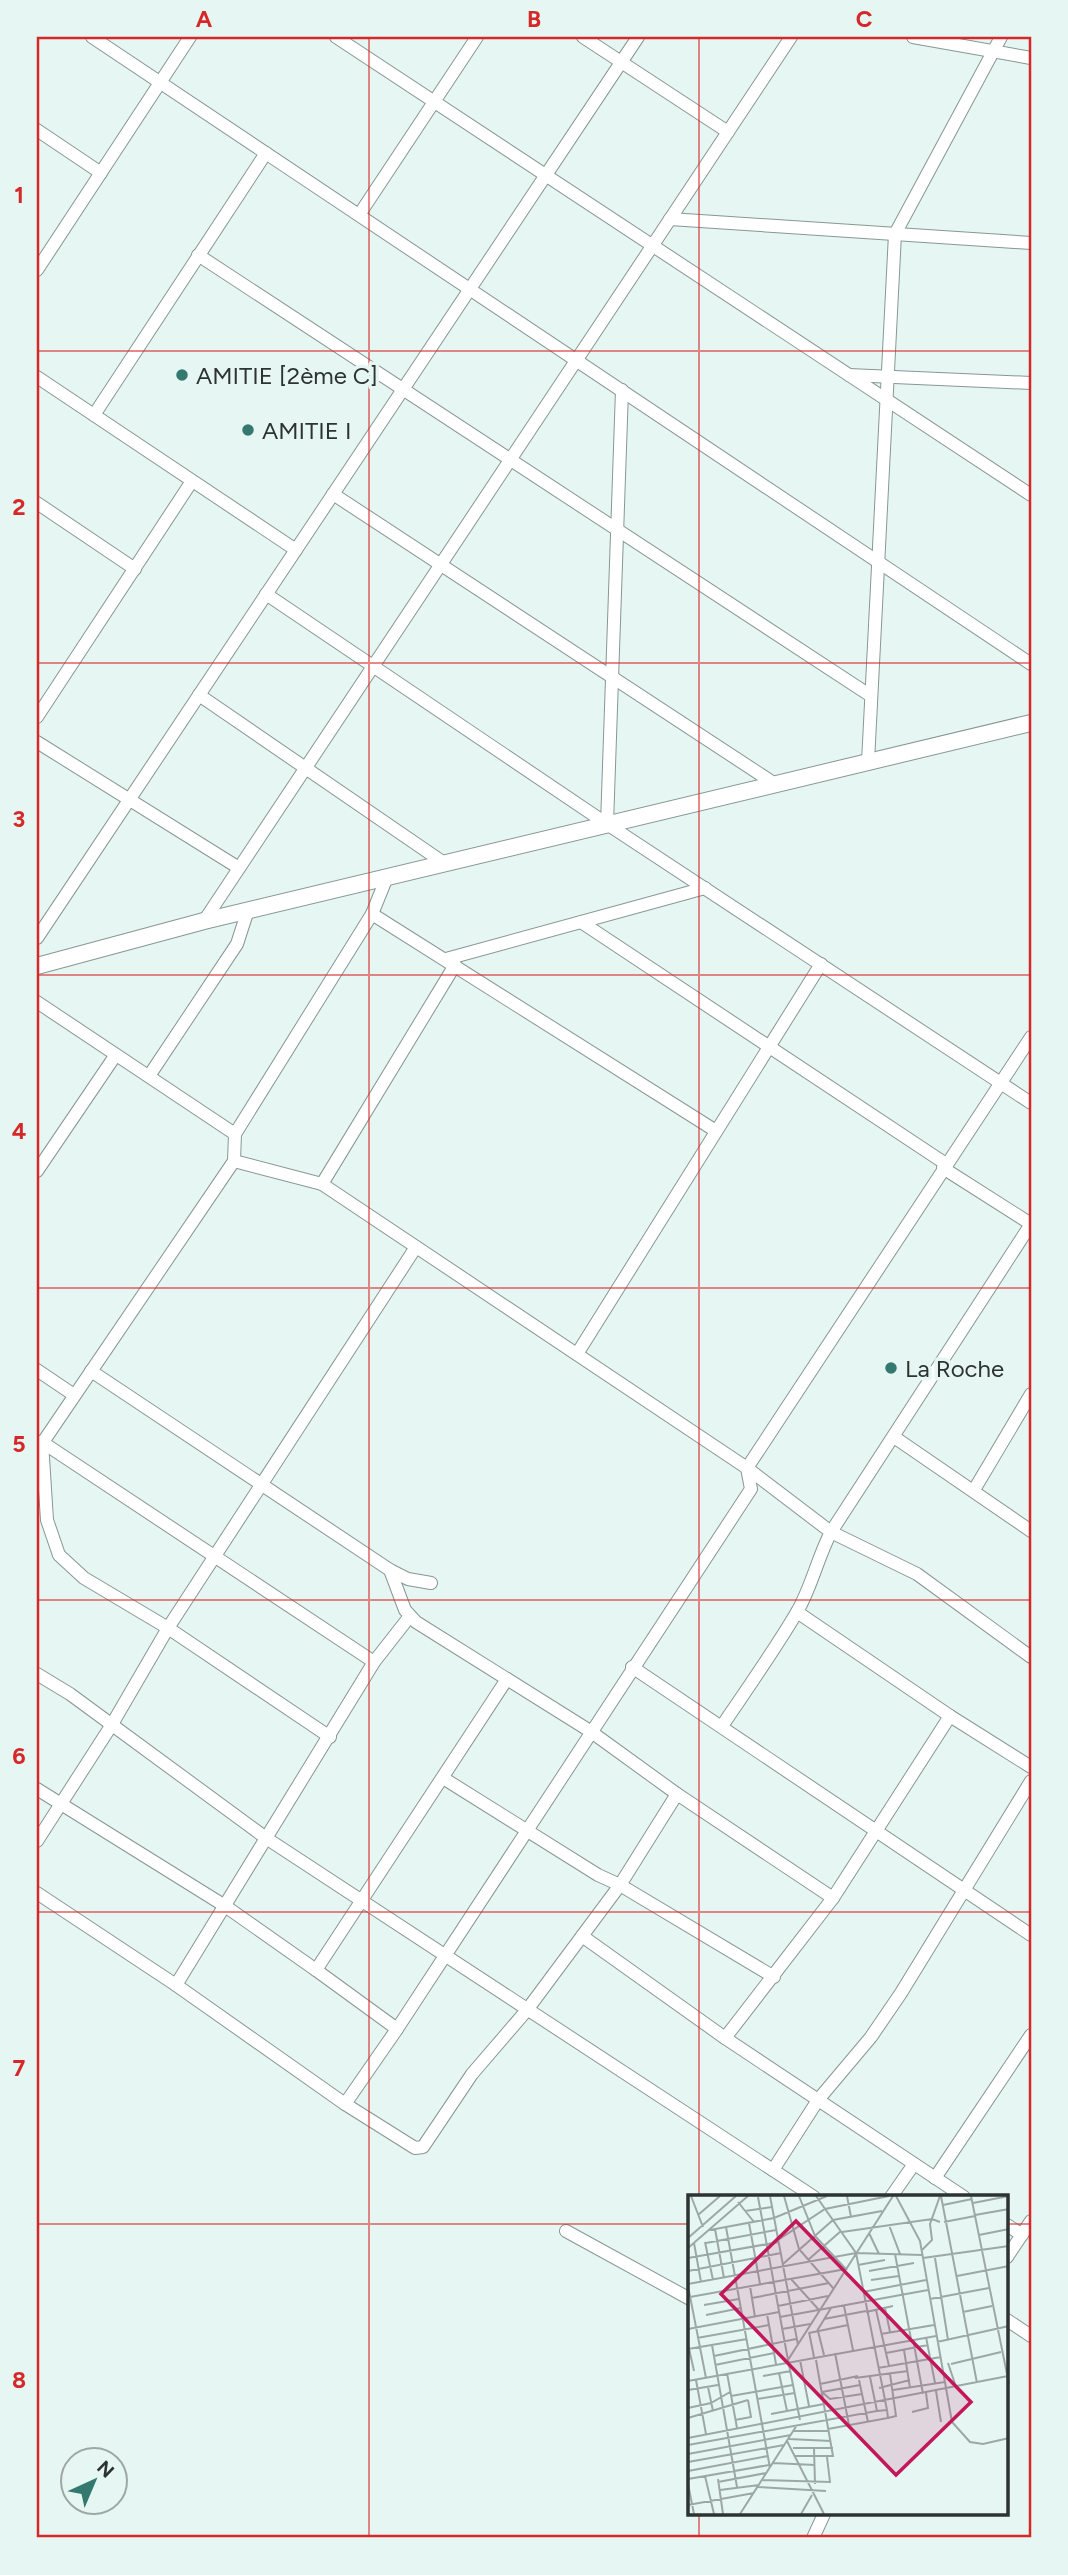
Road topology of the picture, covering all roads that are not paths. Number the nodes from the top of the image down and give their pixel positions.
1 (92, 37) edge
2 (190, 37) edge
3 (336, 37) edge
4 (477, 37) edge
5 (583, 37) edge
6 (638, 37) edge
7 (791, 37) edge
8 (913, 37) edge
9 (1001, 37) edge
10 (993, 51) junction
11 (1031, 58) edge
12 (621, 62) junction
13 (161, 83) junction
14 (434, 102) junction
15 (37, 130) edge
16 (728, 132) junction
17 (266, 153) junction
18 (101, 173) junction
19 (546, 175) junction
20 (359, 215) junction
21 (670, 219) junction
22 (895, 234) junction
23 (1031, 243) edge
24 (37, 245) edge
25 (652, 245) junction
26 (48, 253) junction
27 (198, 255) junction
28 (37, 270) edge
29 (470, 289) junction
30 (576, 360) junction
31 (849, 375) junction
32 (888, 376) junction
33 (37, 377) edge
34 (1031, 383) edge
35 (403, 389) junction
36 (622, 390) junction
37 (886, 400) junction
38 (94, 415) junction
39 (510, 459) junction
40 (192, 481) junction
41 (333, 494) junction
42 (1031, 495) edge
43 (37, 503) edge
44 (617, 530) junction
45 (296, 550) junction
46 (878, 561) junction
47 (440, 565) junction
48 (135, 569) junction
49 (266, 594) junction
50 (1031, 664) edge
51 (373, 666) junction
52 (612, 678) junction
53 (199, 695) junction
54 (871, 696) junction
55 (37, 717) edge
56 (1031, 723) edge
57 (37, 741) edge
58 (868, 762) junction
59 (305, 768) junction
60 (775, 784) junction
61 (129, 799) junction
62 (607, 824) junction
63 (444, 863) junction
64 (239, 868) junction
65 (387, 877) junction
66 (705, 888) junction
67 (248, 910) junction
68 (372, 914) junction
69 (204, 921) junction
70 (581, 922) junction
71 (37, 938) edge
72 (450, 962) junction
73 (821, 964) junction
74 (37, 966) edge
75 (37, 1002) edge
76 (1031, 1037) edge
77 (769, 1047) junction
78 (115, 1056) junction
79 (149, 1076) junction
80 (1001, 1082) junction
81 (1031, 1102) edge
82 (716, 1131) junction
83 (235, 1133) junction
84 (234, 1161) junction
85 (944, 1166) junction
86 (37, 1171) edge
87 (322, 1184) junction
88 (1031, 1224) edge
89 (416, 1247) junction
90 (577, 1354) junction
91 (37, 1370) edge
92 (91, 1371) junction
93 (1031, 1394) edge
94 (74, 1395) junction
95 (1018, 1414) junction
96 (1031, 1422) edge
97 (894, 1437) junction
98 (40, 1447) edge
99 (747, 1468) junction
100 (260, 1485) junction
101 (974, 1490) junction
102 (1031, 1531) edge
103 (831, 1532) junction
104 (214, 1557) junction
105 (390, 1570) junction
106 (431, 1583) dead end
107 (797, 1612) junction
108 (410, 1616) junction
109 (168, 1628) junction
110 (1031, 1657) edge
111 (374, 1662) junction
112 (632, 1667) junction
113 (37, 1674) edge
114 (507, 1679) junction
115 (950, 1716) junction
116 (111, 1726) junction
117 (722, 1727) junction
118 (590, 1731) junction
119 (330, 1737) junction
120 (1031, 1767) edge
121 (443, 1778) junction
122 (1031, 1781) edge
123 (37, 1789) edge
124 (677, 1794) junction
125 (59, 1803) junction
126 (875, 1830) junction
127 (526, 1831) junction
128 (266, 1838) junction
129 (37, 1841) edge
130 (620, 1885) junction
131 (962, 1889) junction
132 (37, 1893) edge
133 (833, 1898) junction
134 (362, 1900) junction
135 (225, 1906) junction
136 (1031, 1935) edge
137 (582, 1936) junction
138 (445, 1953) junction
139 (316, 1970) junction
140 (774, 1977) junction
141 (176, 1985) junction
142 (527, 2010) junction
143 (397, 2029) junction
144 (1031, 2035) edge
145 (725, 2038) junction
146 (818, 2100) junction
147 (345, 2104) junction
148 (914, 2164) junction
149 (773, 2170) junction
150 (935, 2178) junction
151 (798, 2193) edge
152 (892, 2195) edge
153 (961, 2195) edge
154 (1031, 2221) edge
155 (1009, 2226) edge
156 (566, 2231) dead end
157 (1022, 2235) junction
158 (1009, 2254) edge
159 (688, 2298) edge
160 (1009, 2321) edge
161 (1031, 2336) edge
162 (823, 2516) edge
163 (813, 2538) edge

1 - 13 street
2 - 13 street
3 - 14 street
4 - 14 street
5 - 12 street
6 - 12 street
7 - 16 street
8 - 10 street
9 - 10 street
10 - 11 street
10 - 22 street
12 - 16 street
12 - 19 street
13 - 17 street
13 - 18 street
14 - 19 street
14 - 20 street
15 - 18 street
16 - 21 street
17 - 20 street
17 - 27 street
18 - 26 street
19 - 25 street
19 - 29 street
20 - 29 street
21 - 22 street
21 - 25 street
22 - 23 street
22 - 32 street
24 - 26 street
25 - 30 street
25 - 31 street
26 - 28 street
27 - 35 street
27 - 38 street
29 - 30 street
29 - 35 street
30 - 36 street
30 - 39 street
31 - 32 street
31 - 37 street
32 - 34 street
32 - 37 street
33 - 38 street
35 - 39 street
35 - 41 street
36 - 44 street
36 - 46 street
37 - 42 street
37 - 46 street
38 - 40 street
39 - 44 street
39 - 47 street
40 - 45 street
40 - 48 street
41 - 45 street
41 - 47 street
43 - 48 street
44 - 52 street
44 - 54 street
45 - 49 street
46 - 50 street
46 - 54 street
47 - 51 street
47 - 52 street
48 - 55 street
49 - 51 street
49 - 53 street
51 - 59 street
51 - 62 street
52 - 60 street
52 - 62 street
53 - 59 street
53 - 61 street
54 - 58 street
56 - 58 street
57 - 61 street
58 - 60 street
59 - 63 street
59 - 64 street
60 - 62 street
61 - 64 street
61 - 71 street
62 - 63 street
62 - 66 street
63 - 65 street
64 - 69 street
65 - 67 street
65 - 68 street
66 - 70 street
66 - 73 street
67 - 69 street
67 - 79 street
68 - 72 street
68 - 83 street
69 - 74 street
70 - 72 street
70 - 77 street
72 - 82 street
72 - 87 street
73 - 77 street
73 - 80 street
75 - 78 street
76 - 80 street
77 - 82 street
77 - 85 street
78 - 79 street
78 - 86 street
79 - 83 street
80 - 81 street
80 - 85 street
82 - 90 street
83 - 84 street
84 - 87 street
84 - 92 street
85 - 88 street
85 - 99 street
87 - 89 street
88 - 97 street
89 - 90 street
89 - 100 street
90 - 99 street
91 - 94 street
92 - 94 street
92 - 100 street
93 - 95 street
94 - 98 street
95 - 96 street
95 - 101 street
97 - 101 street
97 - 103 street
98 - 104 street
98 - 109 street
99 - 103 street
99 - 112 street
100 - 104 street
100 - 105 street
101 - 102 street
103 - 107 street
103 - 110 street
104 - 109 street
104 - 111 street
105 - 106 street
105 - 108 street
107 - 115 street
107 - 117 street
108 - 111 street
108 - 114 street
109 - 116 street
109 - 119 street
111 - 119 street
112 - 117 street
112 - 118 street
113 - 116 street
114 - 118 street
114 - 121 street
115 - 120 street
115 - 126 street
116 - 125 street
116 - 128 street
117 - 126 street
118 - 124 street
118 - 127 street
119 - 128 street
121 - 127 street
121 - 134 street
122 - 131 street
123 - 125 street
124 - 130 street
124 - 133 street
125 - 129 street
125 - 135 street
126 - 131 street
126 - 133 street
127 - 130 street
127 - 138 street
128 - 134 street
128 - 135 street
130 - 137 street
130 - 140 street
131 - 136 street
131 - 146 street
132 - 141 street
133 - 140 street
134 - 138 street
134 - 139 street
135 - 139 street
135 - 141 street
137 - 142 street
137 - 145 street
138 - 142 street
138 - 143 street
139 - 143 street
140 - 145 street
141 - 147 street
142 - 147 street
142 - 149 street
143 - 147 street
144 - 150 street
145 - 146 street
146 - 148 street
146 - 149 street
148 - 150 street
148 - 152 street
149 - 151 street
150 - 153 street
154 - 157 street
155 - 157 street
156 - 159 street
157 - 158 street
160 - 161 street
162 - 163 street

